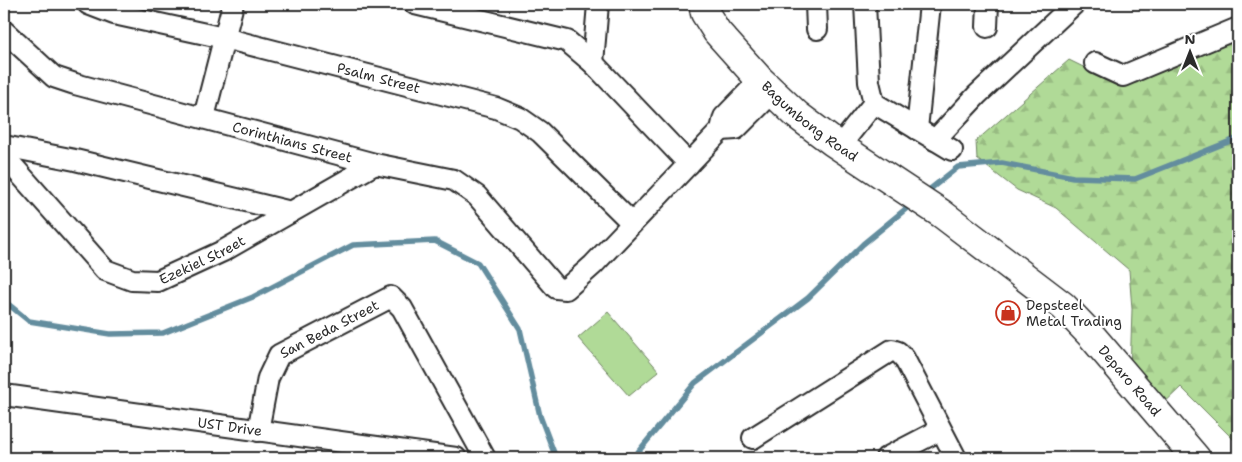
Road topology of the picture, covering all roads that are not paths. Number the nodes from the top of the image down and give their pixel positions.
1 (88, 4) edge
2 (233, 4) edge
3 (415, 4) edge
4 (598, 4) edge
5 (702, 4) edge
6 (816, 4) edge
7 (865, 4) edge
8 (930, 4) edge
9 (988, 4) edge
10 (1074, 4) edge
11 (986, 27) dead end
12 (1238, 28) edge
13 (817, 29) dead end
14 (4, 32) edge
15 (224, 38) junction
16 (593, 63) junction
17 (1095, 63) dead end
18 (766, 86) junction
19 (874, 103) junction
20 (204, 117) junction
21 (917, 129) junction
22 (4, 146) edge
23 (839, 147) junction
24 (4, 156) edge
25 (375, 164) junction
26 (689, 164) junction
27 (291, 212) junction
28 (942, 214) joint
29 (632, 223) junction
30 (4, 395) edge
31 (940, 430) junction
32 (258, 431) junction
33 (753, 438) dead end
34 (456, 458) edge
35 (485, 458) edge
36 (886, 458) edge
37 (956, 458) edge
38 (1196, 458) edge

1 - 15 street, Psalm Street
2 - 15 street
3 - 16 street
4 - 16 street
5 - 18 main road, Bagumbong Road
6 - 13 street
7 - 19 street
8 - 21 street
9 - 11 street
10 - 21 street
12 - 17 street
14 - 20 street, Corinthians Street
15 - 20 street
15 - 29 street, Psalm Street
16 - 26 street
18 - 23 main road, Bagumbong Road
18 - 26 street
19 - 21 street
19 - 23 street
20 - 25 street, Corinthians Street
22 - 27 street
23 - 28 main road, Bagumbong Road
24 - 27 street, Ezekiel Street
25 - 27 street, Ezekiel Street
25 - 29 street, Corinthians Street
26 - 29 street
28 - 38 main road, Deparo Road
30 - 32 street, UST Drive
31 - 33 street
31 - 36 street
31 - 37 street
32 - 34 street, UST Drive
32 - 35 street, San Beda Street

